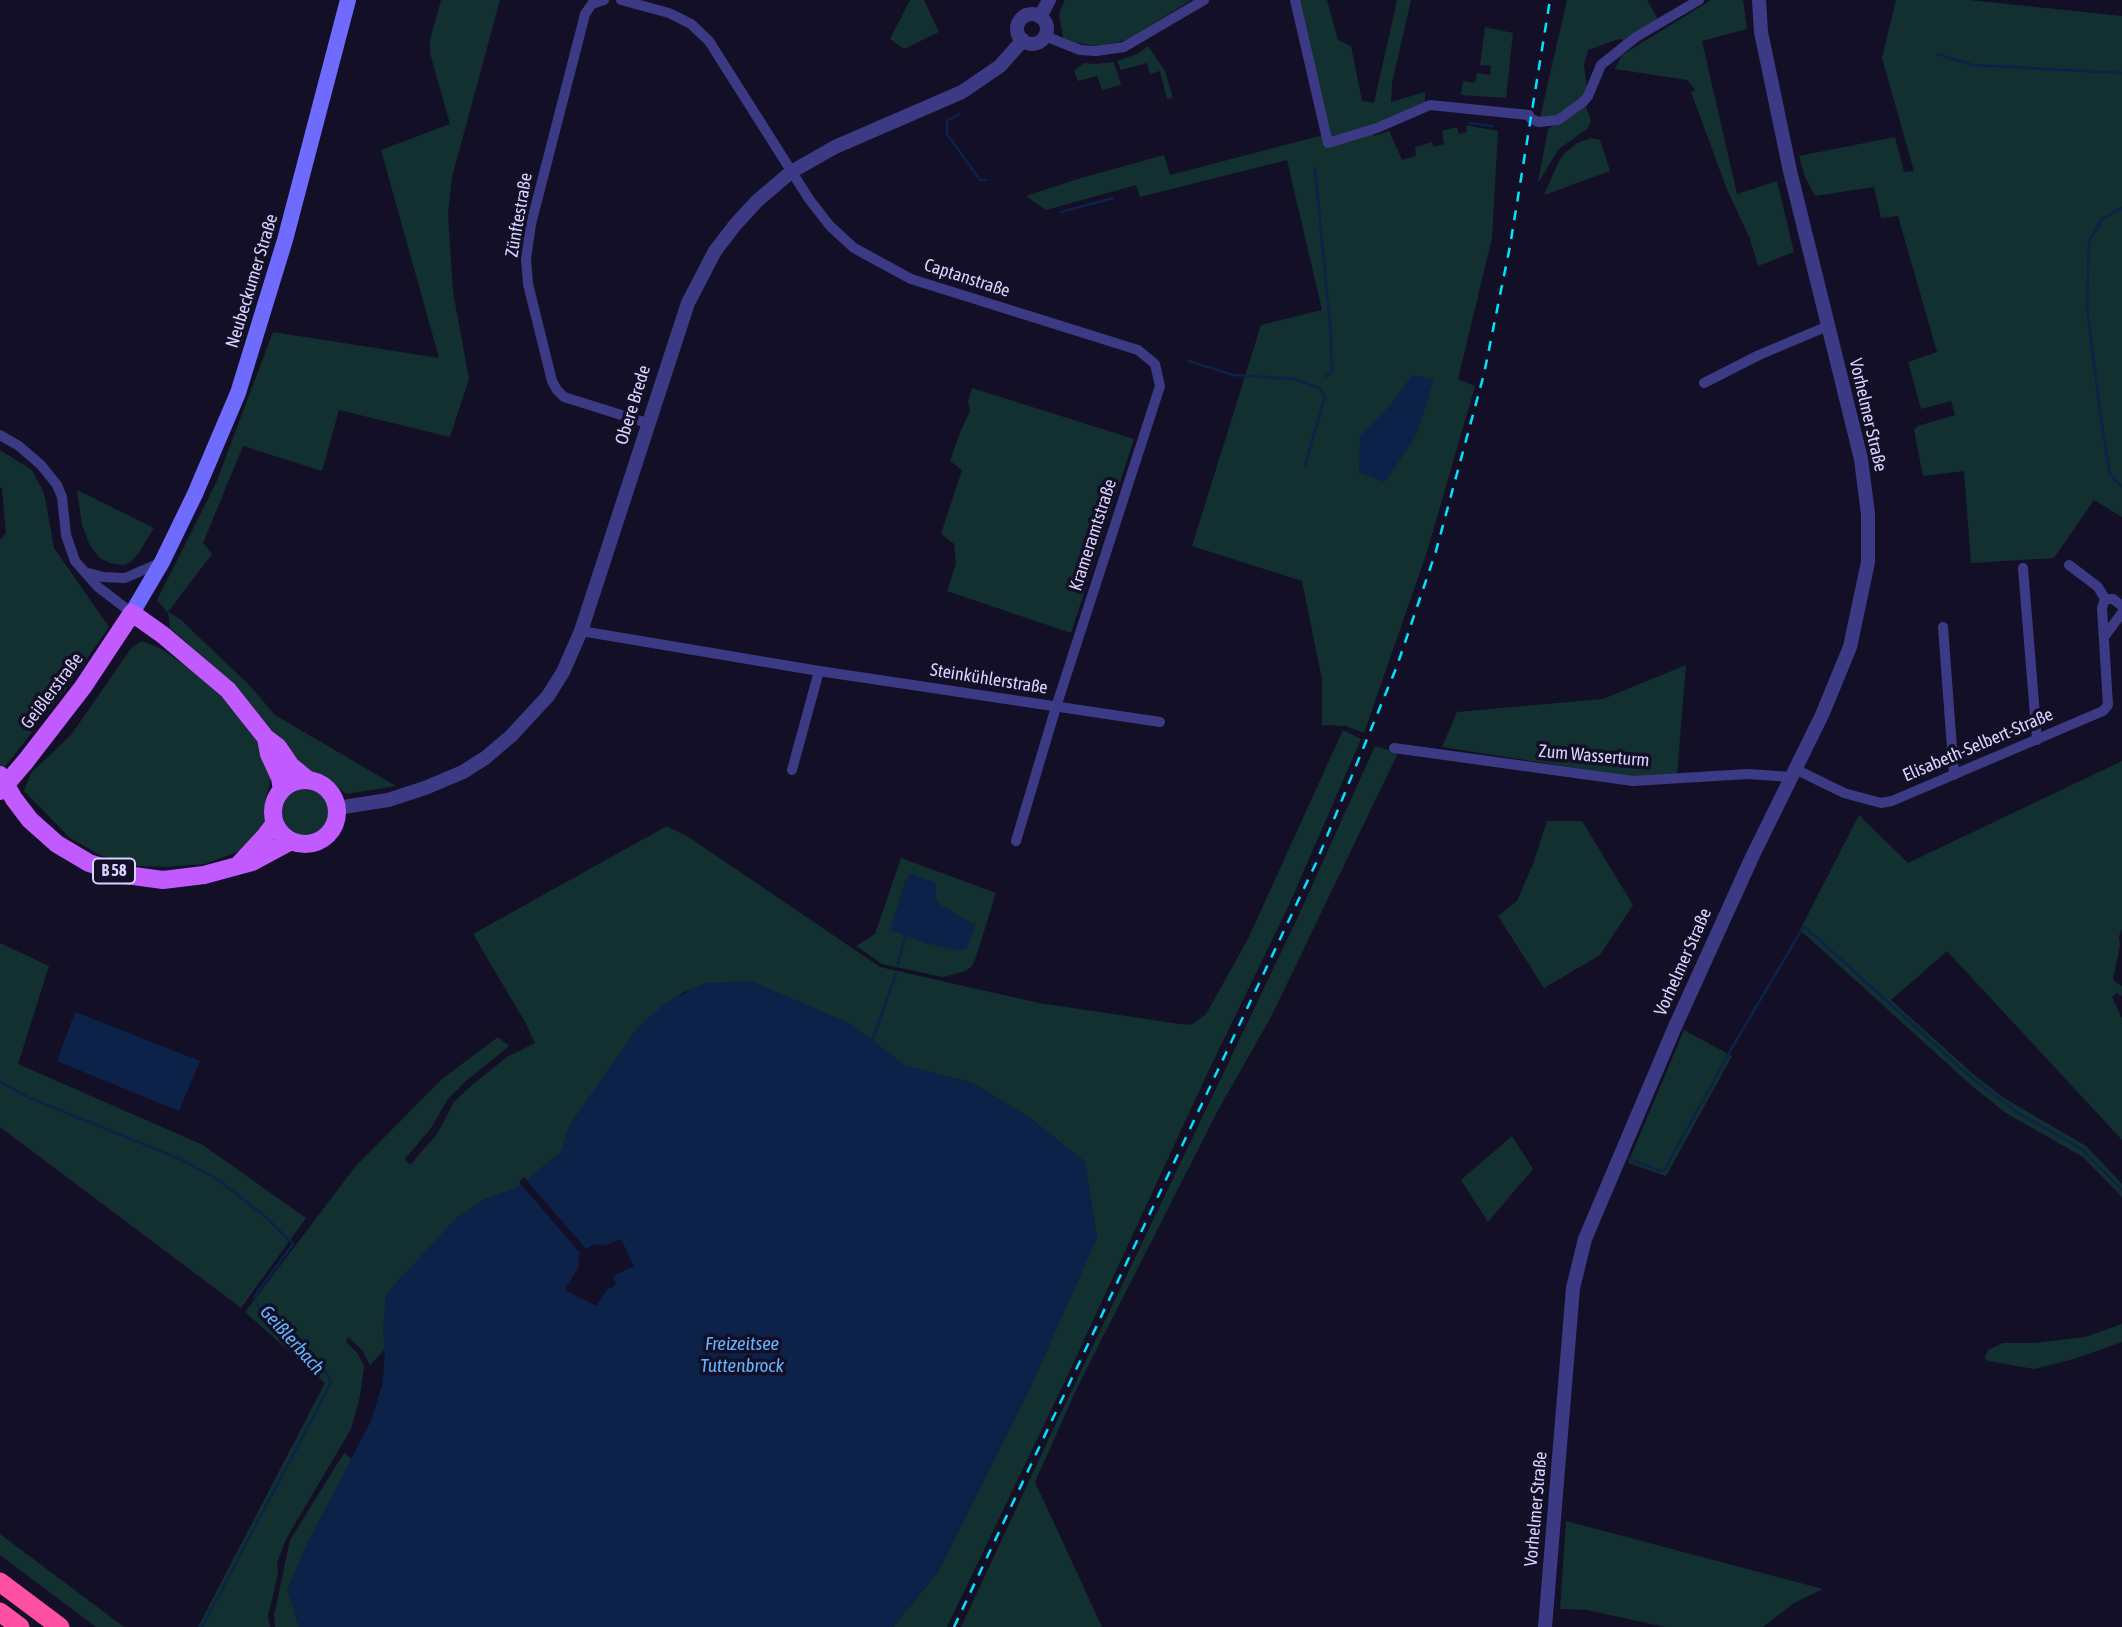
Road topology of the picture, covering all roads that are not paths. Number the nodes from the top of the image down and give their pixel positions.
1 (348, 0) edge
2 (604, 0) edge
3 (621, 0) edge
4 (1049, 0) edge
5 (1204, 0) edge
6 (1295, 0) edge
7 (1699, 0) edge
8 (1759, 0) edge
9 (1040, 17) junction
10 (1045, 36) junction
11 (1023, 40) junction
12 (791, 172) junction
13 (1828, 326) junction
14 (1159, 374) joint
15 (1704, 383) dead end
16 (650, 424) junction
17 (0, 435) edge
18 (162, 562) junction
19 (2069, 565) dead end
20 (2023, 568) dead end
21 (85, 572) junction
22 (2105, 599) junction
23 (2122, 606) edge
24 (132, 613) junction
25 (2122, 613) edge
26 (1943, 627) dead end
27 (582, 631) junction
28 (2104, 637) junction
29 (819, 671) junction
30 (1056, 707) junction
31 (1160, 722) dead end
32 (266, 738) junction
33 (2037, 740) junction
34 (1394, 748) dead end
35 (792, 769) dead end
36 (1793, 773) junction
37 (0, 775) edge
38 (1954, 775) junction
39 (308, 780) junction
40 (282, 790) junction
41 (0, 791) edge
42 (337, 808) junction
43 (275, 823) junction
44 (291, 841) junction
45 (1016, 841) dead end
46 (237, 865) junction
47 (0, 1582) edge
48 (0, 1612) edge
49 (20, 1627) edge
50 (60, 1627) edge
51 (1545, 1627) edge

1 - 18 main road, Neubeckumer Straße
2 - 16 street, Zünftestraße
3 - 12 street
4 - 9 street
5 - 10 street
6 - 7 street
8 - 13 street, Vorhelmer Straße
9 - 10 street
9 - 11 street
10 - 11 street
11 - 12 street, Obere Brede
12 - 14 street, Captanstraße
12 - 16 street, Obere Brede
13 - 15 street
13 - 36 street, Vorhelmer Straße
14 - 30 street, Krameramtstraße
16 - 27 street, Obere Brede
17 - 21 street
18 - 21 street
18 - 24 main road, Neubeckumer Straße
19 - 22 street
20 - 33 street
21 - 24 street
22 - 23 street
22 - 28 street, Elisabeth-Selbert-Straße
24 - 32 main road
24 - 41 main road, Geißlerstraße, bridge
25 - 28 street
26 - 38 street
27 - 29 street, Steinkühlerstraße
27 - 42 street, Obere Brede
28 - 33 street, Elisabeth-Selbert-Straße
29 - 30 street, Steinkühlerstraße
29 - 35 street
30 - 31 street
30 - 45 street, Steinkühlerstraße
32 - 39 main road
32 - 40 main road
33 - 38 street, Elisabeth-Selbert-Straße
34 - 36 street, Zum Wasserturm
36 - 38 street, Elisabeth-Selbert-Straße
36 - 51 street, Vorhelmer Straße
37 - 46 main road, B 58
39 - 40 main road
39 - 42 main road
40 - 43 main road
42 - 44 main road
43 - 44 main road
43 - 46 main road, B 58
44 - 46 main road, B 58
47 - 50 highway
48 - 49 highway

